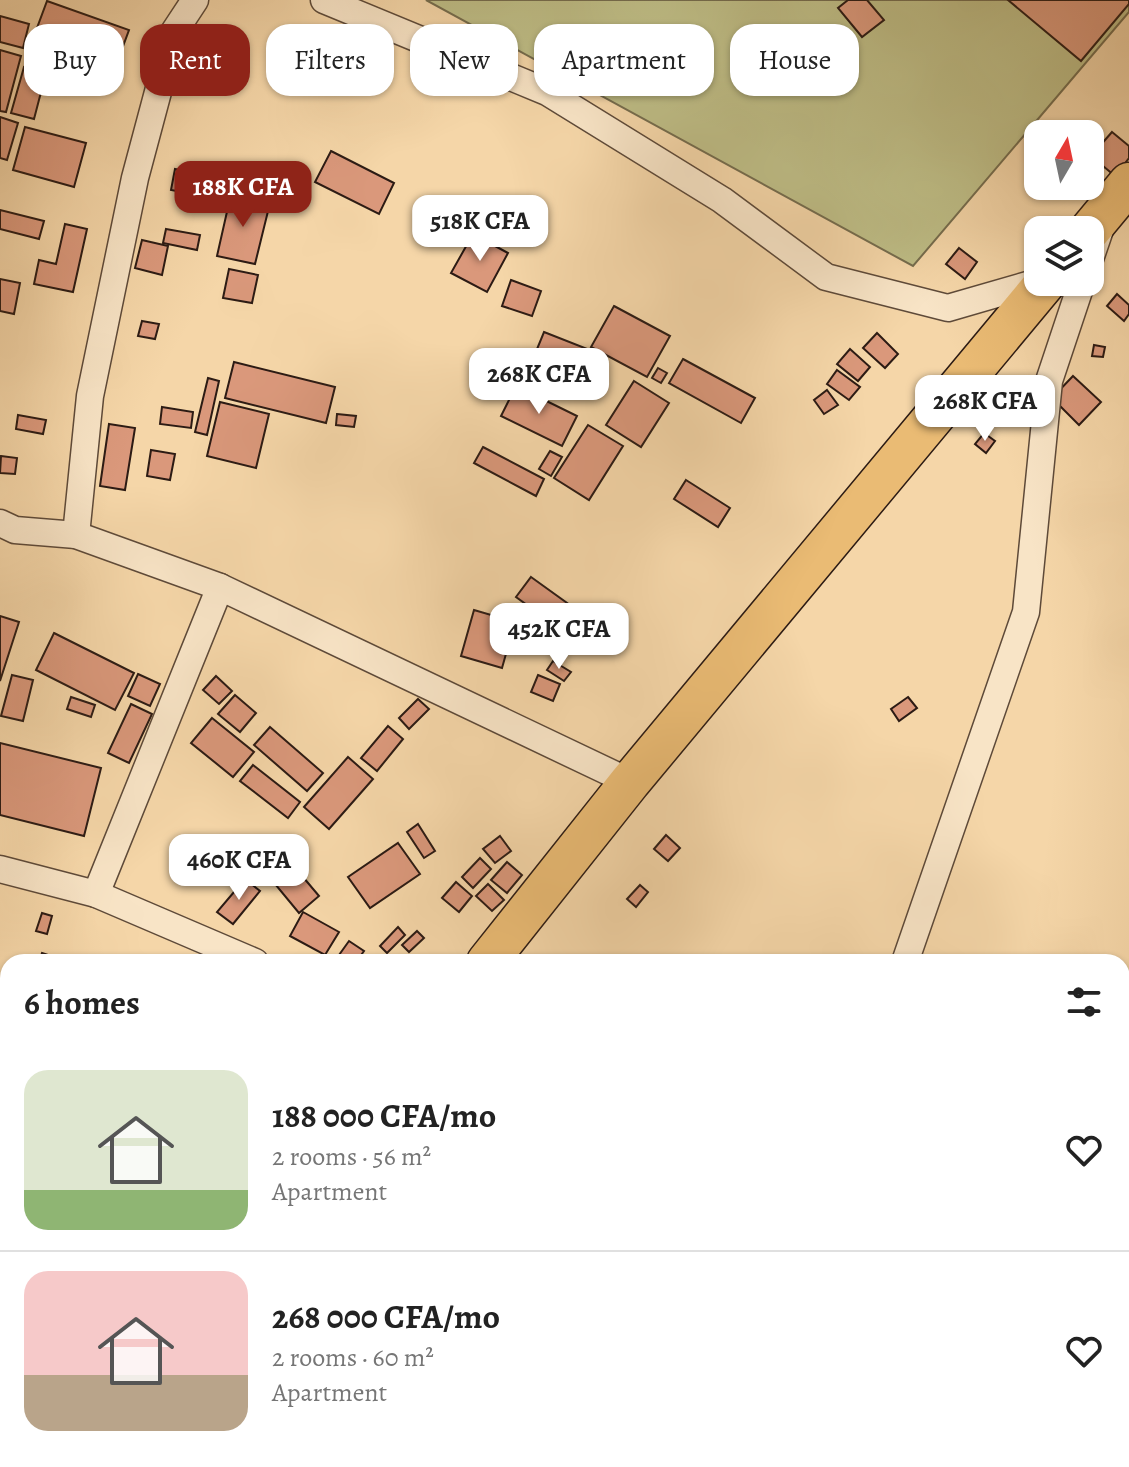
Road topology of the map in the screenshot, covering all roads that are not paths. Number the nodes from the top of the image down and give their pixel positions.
1 (195, 0) edge
2 (324, 0) edge
3 (1024, 286) edge
4 (1034, 296) edge
5 (1077, 296) edge
6 (0, 523) edge
7 (76, 535) junction
8 (220, 587) junction
9 (630, 782) junction
10 (0, 869) edge
11 (96, 894) junction
12 (236, 954) edge
13 (493, 954) edge
14 (908, 954) edge

1 - 7 street
2 - 3 street
4 - 9 main road
5 - 14 street
6 - 7 street
7 - 8 street
8 - 9 street
8 - 11 street
9 - 13 main road
10 - 11 street
11 - 12 street

